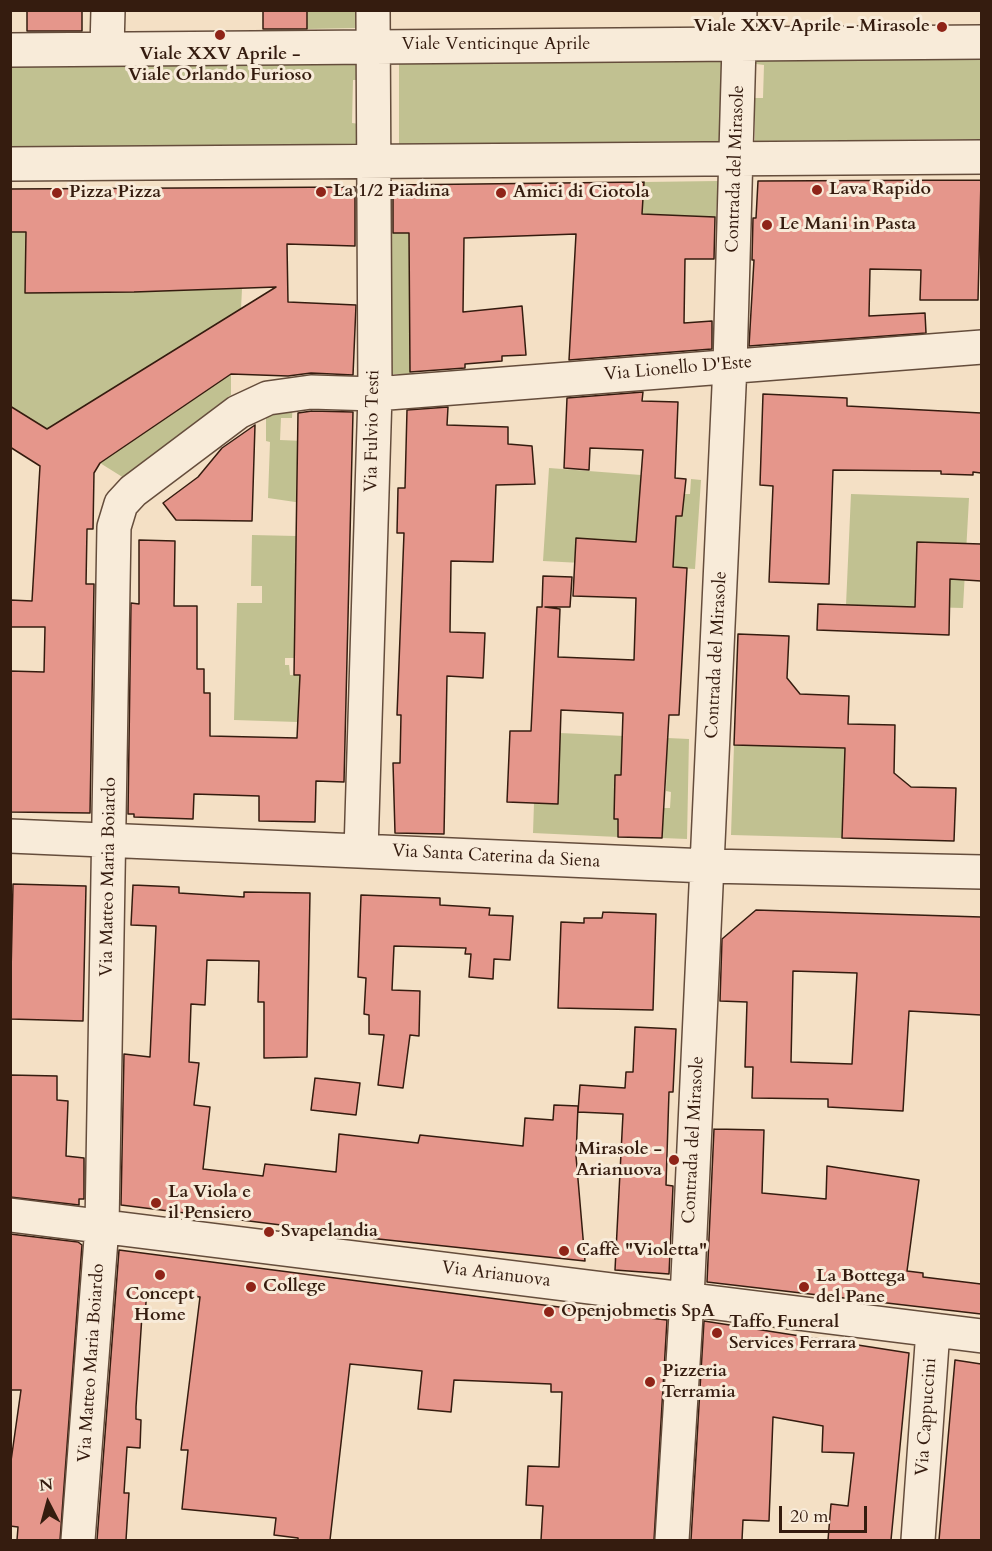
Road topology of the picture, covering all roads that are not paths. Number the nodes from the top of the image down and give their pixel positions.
1 (108, 10) edge
2 (373, 10) edge
3 (740, 10) edge
4 (981, 42) edge
5 (740, 44) junction
6 (373, 46) junction
7 (107, 49) junction
8 (10, 50) edge
9 (981, 157) edge
10 (737, 159) junction
11 (374, 164) junction
12 (10, 165) edge
13 (981, 347) edge
14 (730, 365) junction
15 (375, 394) junction
16 (10, 836) edge
17 (110, 840) junction
18 (361, 851) junction
19 (707, 866) junction
20 (981, 872) edge
21 (10, 1215) edge
22 (102, 1226) junction
23 (687, 1299) junction
24 (933, 1330) junction
25 (981, 1336) edge
26 (78, 1540) edge
27 (672, 1540) edge
28 (918, 1540) edge

1 - 7 street
2 - 6 street, Via Fulvio Testi
3 - 5 street, Contrada del Mirasole
4 - 5 street, Viale Venticinque Aprile
5 - 6 street, Viale Venticinque Aprile
5 - 10 street, Contrada del Mirasole
6 - 7 street, Viale Venticinque Aprile
6 - 11 street, Via Fulvio Testi
7 - 8 street, Viale Venticinque Aprile
9 - 10 street
10 - 11 street
10 - 14 street, Contrada del Mirasole
11 - 12 street
11 - 15 street, Via Fulvio Testi
13 - 14 street, Via Lionello D'Este
14 - 15 street, Via Lionello D'Este
14 - 19 street, Contrada del Mirasole
15 - 17 street, Via Matteo Maria Boiardo
15 - 18 street, Via Fulvio Testi
16 - 17 street, Via Santa Caterina da Siena
17 - 18 street, Via Santa Caterina da Siena
17 - 22 street, Via Matteo Maria Boiardo
18 - 19 street, Via Santa Caterina da Siena
19 - 20 street, Via Santa Caterina da Siena
19 - 23 street, Contrada del Mirasole
21 - 22 street, Via Arianuova
22 - 23 street, Via Arianuova
22 - 26 street, Via Matteo Maria Boiardo
23 - 24 street, Via Arianuova
23 - 27 street, Contrada del Mirasole
24 - 25 street, Via Arianuova
24 - 28 street, Via Cappuccini

